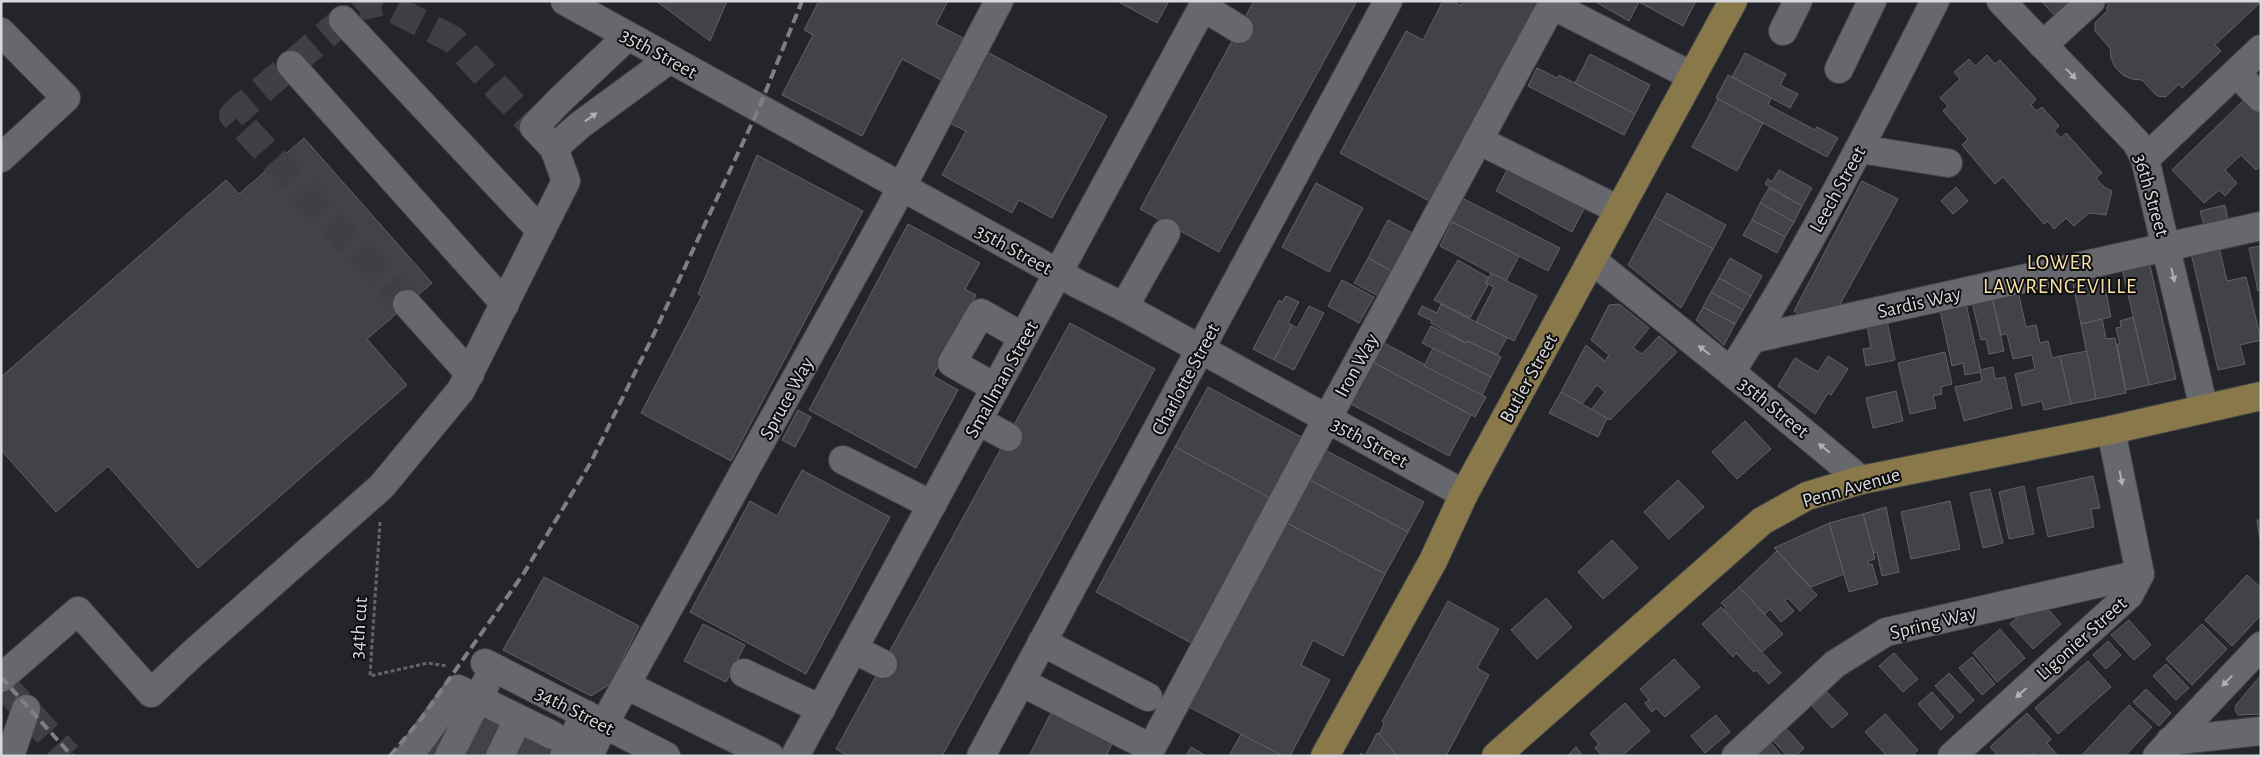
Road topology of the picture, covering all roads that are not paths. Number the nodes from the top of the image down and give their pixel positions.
1 (565, 1) edge
2 (999, 1) edge
3 (1388, 1) edge
4 (1733, 1) edge
5 (1798, 1) edge
6 (1872, 1) edge
7 (1936, 1) edge
8 (2001, 1) edge
9 (2091, 1) edge
10 (1553, 3) edge
11 (1224, 10) edge
12 (343, 20) dead end
13 (1783, 31) dead end
14 (1, 32) edge
15 (628, 36) junction
16 (2043, 45) junction
17 (2261, 49) edge
18 (670, 59) junction
19 (291, 65) dead end
20 (1840, 68) dead end
21 (2236, 73) junction
22 (1692, 76) junction
23 (2261, 98) edge
24 (1478, 140) junction
25 (554, 148) junction
26 (1860, 148) junction
27 (1, 158) edge
28 (2145, 159) junction
29 (1948, 163) dead end
30 (902, 187) junction
31 (1619, 210) junction
32 (2261, 226) edge
33 (541, 231) junction
34 (1166, 233) dead end
35 (2166, 247) junction
36 (1592, 260) junction
37 (1058, 273) junction
38 (407, 304) tunnel mouth
39 (504, 304) junction
40 (1124, 307) junction
41 (1024, 337) junction
42 (1752, 339) junction
43 (1200, 349) junction
44 (1731, 372) junction
45 (470, 374) junction
46 (996, 388) junction
47 (2261, 396) edge
48 (2204, 409) junction
49 (1327, 419) junction
50 (978, 421) junction
51 (2112, 430) junction
52 (1008, 437) dead end
53 (843, 460) dead end
54 (1860, 480) junction
55 (1464, 494) junction
56 (932, 505) junction
57 (2140, 574) junction
58 (1042, 642) junction
59 (2261, 646) edge
60 (854, 649) junction
61 (883, 664) dead end
62 (744, 673) dead end
63 (1, 678) edge
64 (486, 679) junction
65 (1021, 682) junction
66 (626, 684) junction
67 (1148, 697) dead end
68 (26, 709) dead end
69 (821, 709) junction
70 (518, 719) junction
71 (594, 719) junction
72 (2261, 732) edge
73 (558, 745) edge
74 (2164, 749) edge
75 (1149, 752) edge
76 (10, 756) edge
77 (409, 756) edge
78 (449, 756) edge
79 (500, 756) edge
80 (589, 756) edge
81 (666, 756) edge
82 (770, 756) edge
83 (796, 756) edge
84 (981, 756) edge
85 (1325, 756) edge
86 (1496, 756) edge
87 (1736, 756) edge
88 (1952, 756) edge

1 - 15 street, 35th Street
2 - 30 street, Spruce Way
3 - 43 street, Charlotte Street
4 - 22 main road, Butler Street
5 - 13 street
6 - 20 street
7 - 26 street, Leech Street
8 - 16 street, 36th Street
9 - 16 street
10 - 22 street
10 - 24 street, Iron Way
11 - 37 street, Smallman Street
12 - 33 street
14 - 27 street
15 - 18 street, 35th Street
15 - 25 street
16 -> 28 street, 36th Street
17 - 21 street
25 -> 18 street
18 - 30 street, 35th Street
19 - 39 street
21 - 23 street
21 - 28 street
22 - 31 main road, Butler Street
24 - 31 street
24 - 49 street, Iron Way
25 - 33 street
26 - 29 street
26 - 42 street, Leech Street
28 - 35 street, 36th Street
30 - 37 street, 35th Street
30 - 66 street, Spruce Way
31 - 36 main road, Butler Street
32 - 35 street, Sardis Way
33 - 39 street
34 - 40 street
35 - 42 street, Sardis Way
35 -> 48 street, 36th Street
44 -> 36 street, 35th Street
36 - 55 main road, Butler Street
37 - 40 street, 35th Street
37 - 41 street, Smallman Street
38 - 45 street
39 - 45 street
40 - 43 street, 35th Street
41 - 46 street, Smallman Street
41 - 46 street
42 - 44 street, Leech Street
43 - 49 street, 35th Street
43 - 58 street, Charlotte Street
54 -> 44 street, 35th Street
45 - 63 street
46 - 50 street, Smallman Street
47 - 48 main road, Penn Avenue
48 - 51 main road, Penn Avenue
49 - 55 street, 35th Street
49 - 75 street, Iron Way
50 - 52 street
50 - 56 street, Smallman Street
51 - 54 main road, Penn Avenue
51 -> 57 street, Ligonier Street
53 - 56 street
54 - 86 main road, Penn Avenue
55 - 85 main road, Butler Street
56 - 60 street, Smallman Street
57 - 87 street, Spring Way
57 -> 88 street, Ligonier Street
58 - 65 street, Charlotte Street
58 - 67 street
59 -> 74 street
60 - 61 street
60 - 69 street, Smallman Street
62 - 69 street
64 - 70 street
64 - 71 street, 34th Street
64 - 77 street
64 - 78 street
65 - 75 street
65 - 84 street, Charlotte Street
66 - 71 street, Spruce Way
66 - 82 street
68 - 76 street
69 - 83 street, Smallman Street
70 - 73 street
70 - 79 street
71 - 73 street
71 - 80 street
71 - 81 street, 34th Street
72 - 74 street

